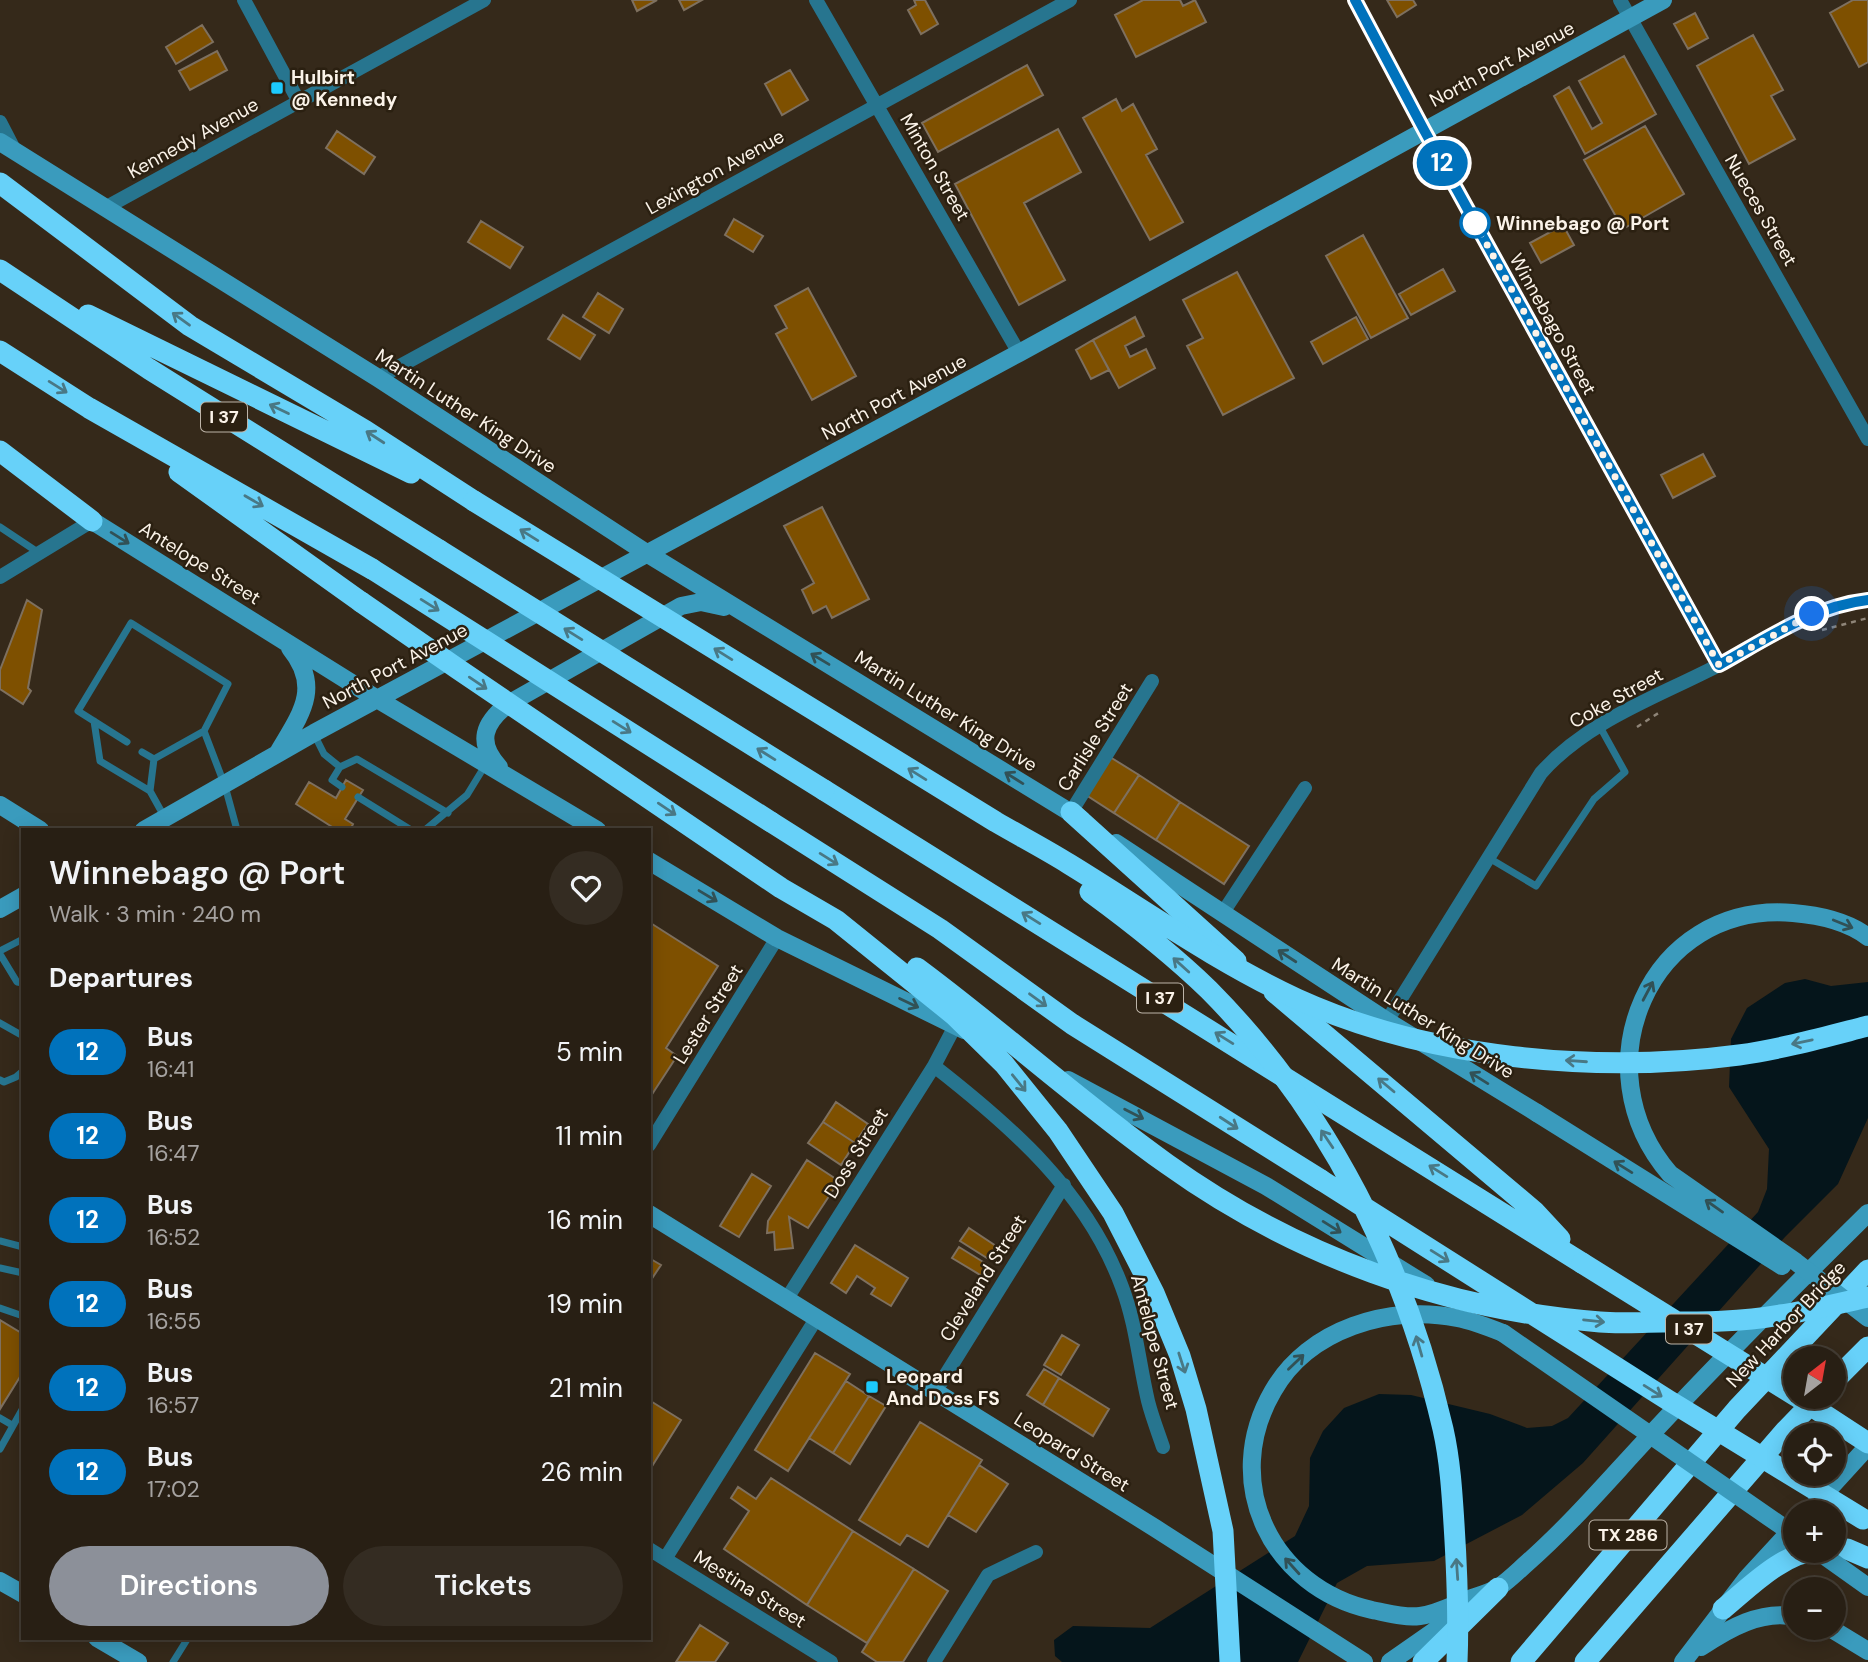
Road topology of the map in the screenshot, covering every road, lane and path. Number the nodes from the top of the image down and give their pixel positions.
1 (244, 0) edge
2 (484, 0) edge
3 (816, 0) edge
4 (1070, 0) edge
5 (1355, 0) edge
6 (1620, 0) edge
7 (1663, 0) edge
8 (1629, 19) junction
9 (299, 102) junction
10 (877, 105) junction
11 (0, 122) edge
12 (1424, 130) junction
13 (0, 142) edge
14 (16, 152) junction
15 (0, 183) edge
16 (105, 208) junction
17 (7, 274) edge
18 (0, 351) edge
19 (1019, 353) junction
20 (378, 379) junction
21 (89, 408) junction
22 (1868, 439) edge
23 (0, 451) edge
24 (0, 463) edge
25 (474, 501) junction
26 (92, 521) junction
27 (2, 530) edge
28 (39, 553) junction
29 (648, 554) junction
30 (0, 577) edge
31 (1868, 600) edge
32 (753, 618) junction
33 (283, 640) junction
34 (1719, 665) junction
35 (1152, 681) dead end
36 (377, 699) junction
37 (94, 721) junction
38 (1599, 725) junction
39 (204, 731) junction
40 (314, 733) junction
41 (127, 742) dead end
42 (142, 752) dead end
43 (278, 753) junction
44 (154, 759) junction
45 (486, 763) junction
46 (340, 767) junction
47 (507, 775) junction
48 (225, 786) junction
49 (342, 787) dead end
50 (1305, 788) dead end
51 (150, 790) junction
52 (358, 797) dead end
53 (0, 805) edge
54 (1071, 812) junction
55 (448, 813) junction
56 (165, 818) junction
57 (996, 822) junction
58 (37, 828) edge
59 (148, 828) edge
60 (236, 828) edge
61 (408, 828) edge
62 (428, 828) edge
63 (594, 828) edge
64 (1488, 858) junction
65 (651, 862) edge
66 (21, 897) edge
67 (0, 909) edge
68 (1222, 914) junction
69 (836, 920) junction
70 (1868, 937) edge
71 (777, 938) junction
72 (21, 940) edge
73 (0, 952) edge
74 (21, 983) edge
75 (1387, 1021) junction
76 (0, 1023) edge
77 (955, 1026) junction
78 (1868, 1026) edge
79 (21, 1035) edge
80 (934, 1066) junction
81 (21, 1073) edge
82 (0, 1080) edge
83 (651, 1142) edge
84 (1064, 1185) junction
85 (1868, 1213) edge
86 (651, 1215) edge
87 (0, 1241) edge
88 (21, 1246) edge
89 (1582, 1263) junction
90 (0, 1268) edge
91 (1868, 1270) edge
92 (21, 1273) edge
93 (1868, 1297) edge
94 (786, 1300) junction
95 (0, 1308) edge
96 (21, 1315) edge
97 (816, 1318) junction
98 (1868, 1319) edge
99 (1503, 1333) junction
100 (1868, 1347) edge
101 (1846, 1369) edge
102 (1783, 1388) edge
103 (935, 1392) junction
104 (1806, 1409) edge
105 (1816, 1409) edge
106 (21, 1411) edge
107 (0, 1418) edge
108 (12, 1425) junction
109 (1868, 1444) edge
110 (1163, 1447) dead end
111 (0, 1449) edge
112 (1819, 1500) edge
113 (1865, 1521) edge
114 (1783, 1527) edge
115 (1783, 1539) edge
116 (1846, 1549) edge
117 (651, 1550) edge
118 (1036, 1552) dead end
119 (1868, 1558) edge
120 (665, 1559) junction
121 (1784, 1563) edge
122 (1836, 1563) edge
123 (0, 1581) edge
124 (1868, 1587) edge
125 (1498, 1588) junction
126 (21, 1593) edge
127 (1723, 1609) junction
128 (1783, 1614) edge
129 (1846, 1638) edge
130 (100, 1640) edge
131 (187, 1640) edge
132 (1868, 1651) edge
133 (1684, 1659) edge
134 (138, 1662) edge
135 (173, 1662) edge
136 (831, 1662) edge
137 (934, 1662) edge
138 (1230, 1662) edge
139 (1364, 1662) edge
140 (1390, 1662) edge
141 (1423, 1662) edge
142 (1457, 1662) edge
143 (1521, 1662) edge
144 (1585, 1662) edge

1 - 9 street
2 - 9 street, Kennedy Avenue
3 - 10 street, Minton Street
4 - 10 street, Lexington Avenue
5 - 12 street, Winnebago Street
6 - 8 street, Nueces Street
7 - 8 main road, North Port Avenue
8 - 12 main road, North Port Avenue
8 - 22 street, Nueces Street
9 - 16 street, Kennedy Avenue
10 - 19 street, Minton Street
10 - 20 street, Lexington Avenue
11 - 14 street
12 - 19 main road, North Port Avenue
12 - 34 street, Winnebago Street
13 - 14 main road, Martin Luther King Drive
14 - 16 main road, Martin Luther King Drive
25 -> 15 highway
16 - 20 main road, Martin Luther King Drive
25 -> 17 highway
89 -> 17 highway, I 37, bridge
18 -> 21 highway
19 - 29 main road, North Port Avenue
20 - 29 main road, Martin Luther King Drive
21 -> 69 highway, bridge
21 -> 113 highway, bridge
23 - 26 highway
24 - 26 main road, Antelope Street
57 -> 25 highway, bridge
26 - 28 street
26 -> 33 main road, Antelope Street
27 - 28 lane
28 - 30 street
29 - 32 main road, Martin Luther King Drive
29 - 36 main road, North Port Avenue
31 - 34 street, Coke Street
32 - 47 main road
54 -> 32 main road, Martin Luther King Drive
33 - 36 main road, Antelope Street
33 - 43 main road
34 - 38 street, Coke Street
35 - 54 street, Carlisle Street
36 - 40 main road, North Port Avenue
36 - 45 main road, Antelope Street
37 - 39 lane
37 - 41 lane
37 - 51 lane
38 - 64 street, Coke Street
38 - 64 lane
39 - 44 lane
39 - 48 lane
40 - 43 main road, North Port Avenue
40 - 46 lane
42 - 44 lane
43 - 48 main road, North Port Avenue
44 - 51 lane
45 - 47 main road, Antelope Street
45 - 55 lane
46 - 49 lane
46 - 55 lane
47 - 63 main road, Antelope Street
48 - 56 main road, North Port Avenue
48 - 60 lane
50 - 68 street
51 - 56 lane
52 - 61 lane
53 - 58 main road
54 - 68 main road, Martin Luther King Drive
89 -> 54 highway
55 - 62 lane
56 - 59 main road, North Port Avenue
78 -> 57 highway, bridge
142 -> 57 highway, bridge
64 - 75 street, Coke Street
65 -> 71 main road
66 - 67 main road
75 -> 68 main road, Martin Luther King Drive
69 -> 93 highway, bridge
69 -> 138 highway, bridge
98 -> 70 main road, bridge
71 -> 77 main road
71 - 83 street, Lester Street
72 - 73 lane
73 - 74 lane
98 -> 75 main road, Martin Luther King Drive, bridge
76 - 79 lane
77 - 80 street, Doss Street
77 -> 99 main road
80 - 84 street, Antelope Street
80 - 94 street, Doss Street
81 - 82 lane
84 - 103 street, Cleveland Street
84 - 110 street, Antelope Street
85 - 125 main road
86 - 94 main road, Leopard Street
87 - 88 lane
89 - 102 highway, I 37, bridge
90 - 92 lane
91 - 143 highway, New Harbor Bridge / TX 286
94 - 97 main road, Leopard Street
95 - 96 lane
97 - 103 main road, Leopard Street
97 - 120 street
99 - 114 main road, bridge
125 -> 99 main road
100 - 101 highway
103 - 139 main road, Leopard Street
104 - 144 highway, TX 286
105 - 109 highway, I 37, bridge
106 - 108 lane
107 - 108 lane
108 - 111 lane
109 - 112 main road
115 - 127 main road
116 - 119 highway
117 - 120 street, Mestina Street
118 - 137 street
120 - 136 street, Mestina Street
121 - 127 highway
122 - 124 main road, bridge
123 - 126 main road
125 - 140 main road
125 - 141 highway
127 - 133 main road
128 - 133 main road
129 - 132 main road
130 - 134 main road
131 - 135 lane

